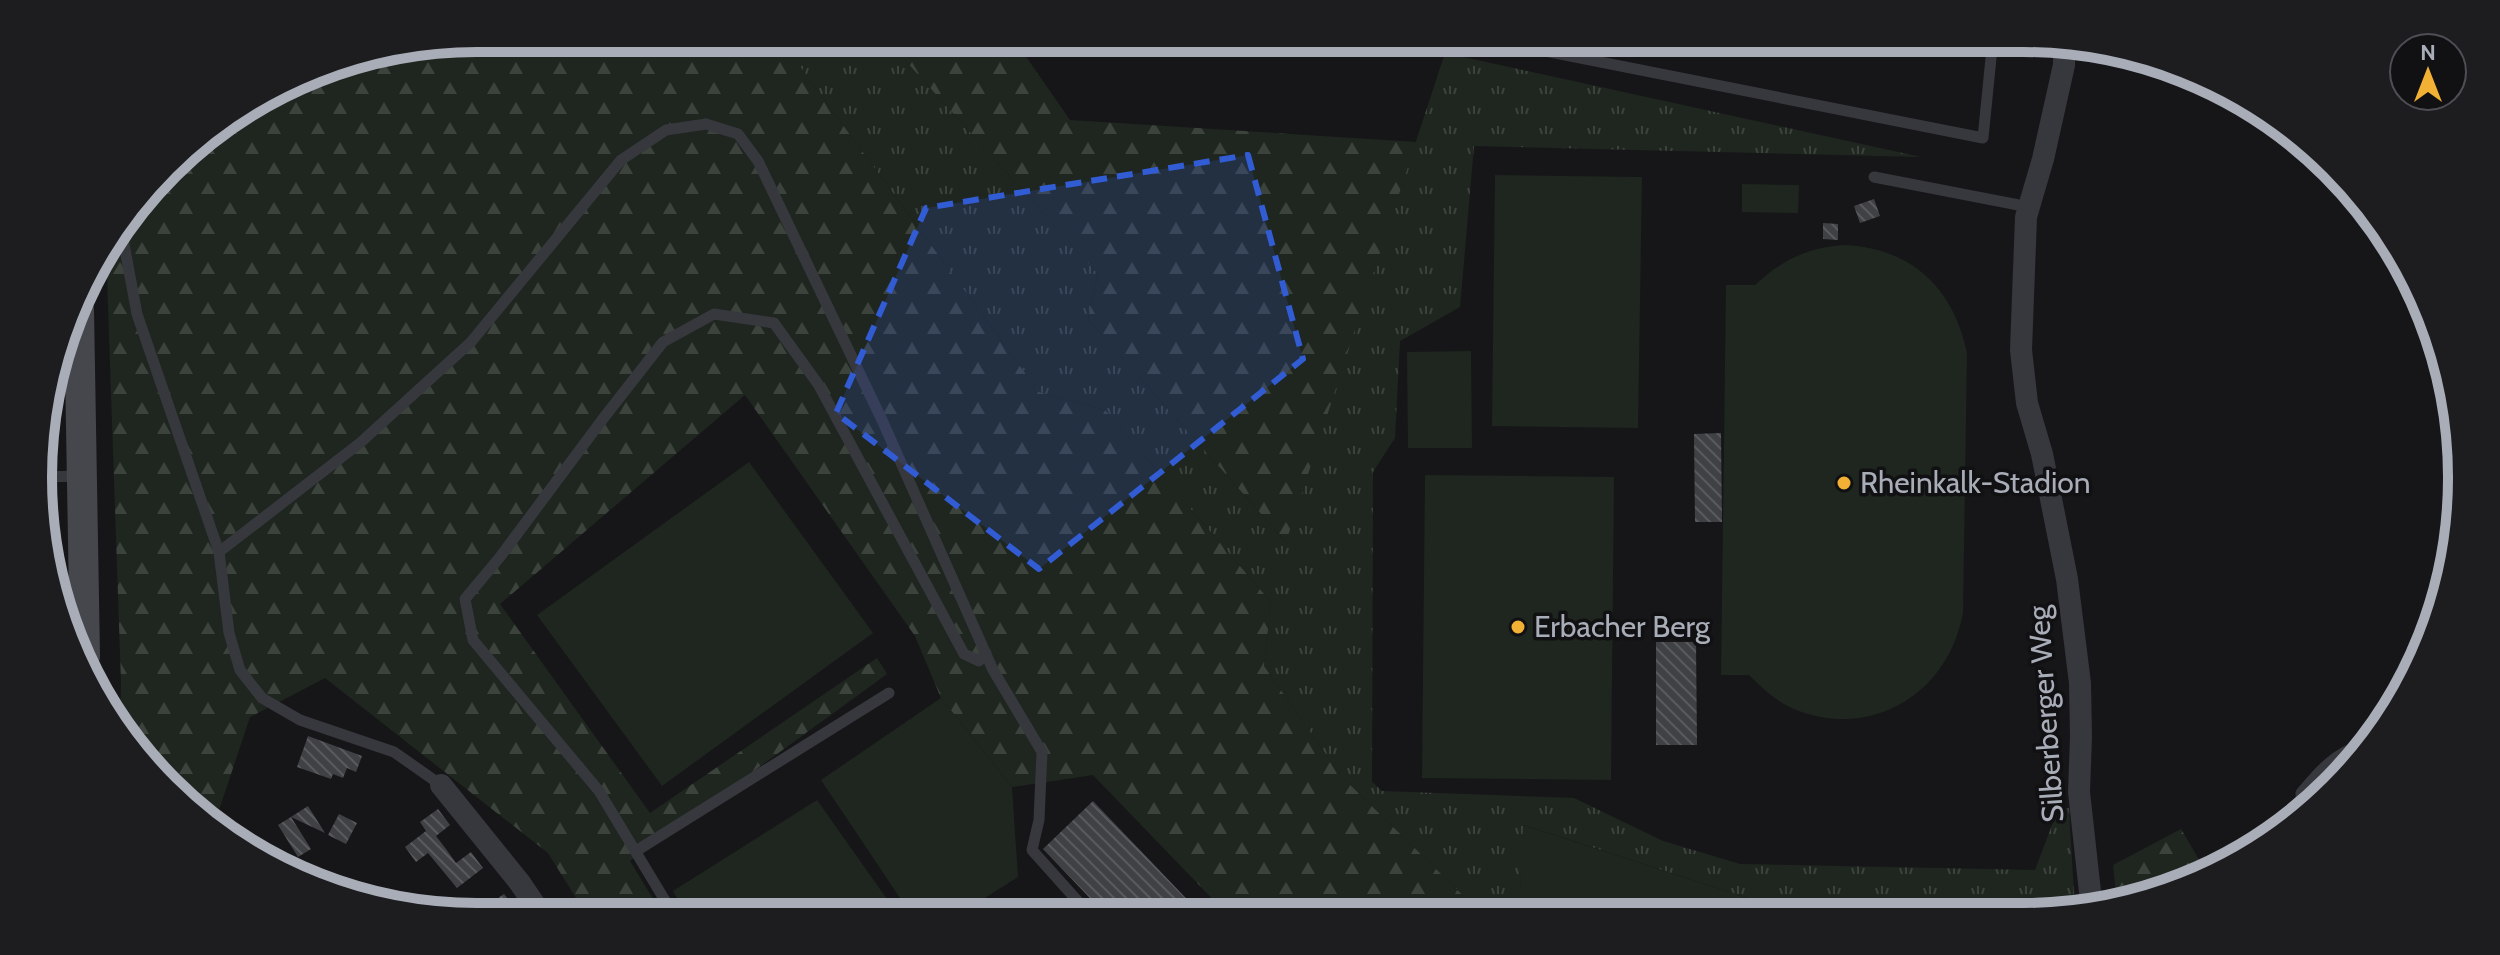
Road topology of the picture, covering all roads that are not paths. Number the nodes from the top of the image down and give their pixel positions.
1 (1550, 52) edge
2 (1992, 52) edge
3 (2064, 54) edge
4 (1874, 177) dead end
5 (2029, 207) junction
6 (124, 242) edge
7 (79, 328) edge
8 (82, 476) junction
9 (52, 477) edge
10 (219, 552) junction
11 (85, 642) edge
12 (986, 653) junction
13 (889, 693) dead end
14 (2350, 749) edge
15 (441, 785) joint
16 (2301, 798) edge
17 (636, 851) junction
18 (2091, 897) edge
19 (534, 903) edge
20 (667, 903) edge
21 (1079, 903) edge

1 - 2 lane
3 - 5 street, Silberberger Weg
4 - 5 lane
5 - 18 street, Silberberger Weg
6 - 10 lane
7 - 8 street
8 - 9 lane
8 - 11 street
10 - 12 lane
10 - 15 lane
12 - 17 lane
12 - 21 lane
13 - 17 lane
14 - 16 lane
15 - 19 street
17 - 20 lane

